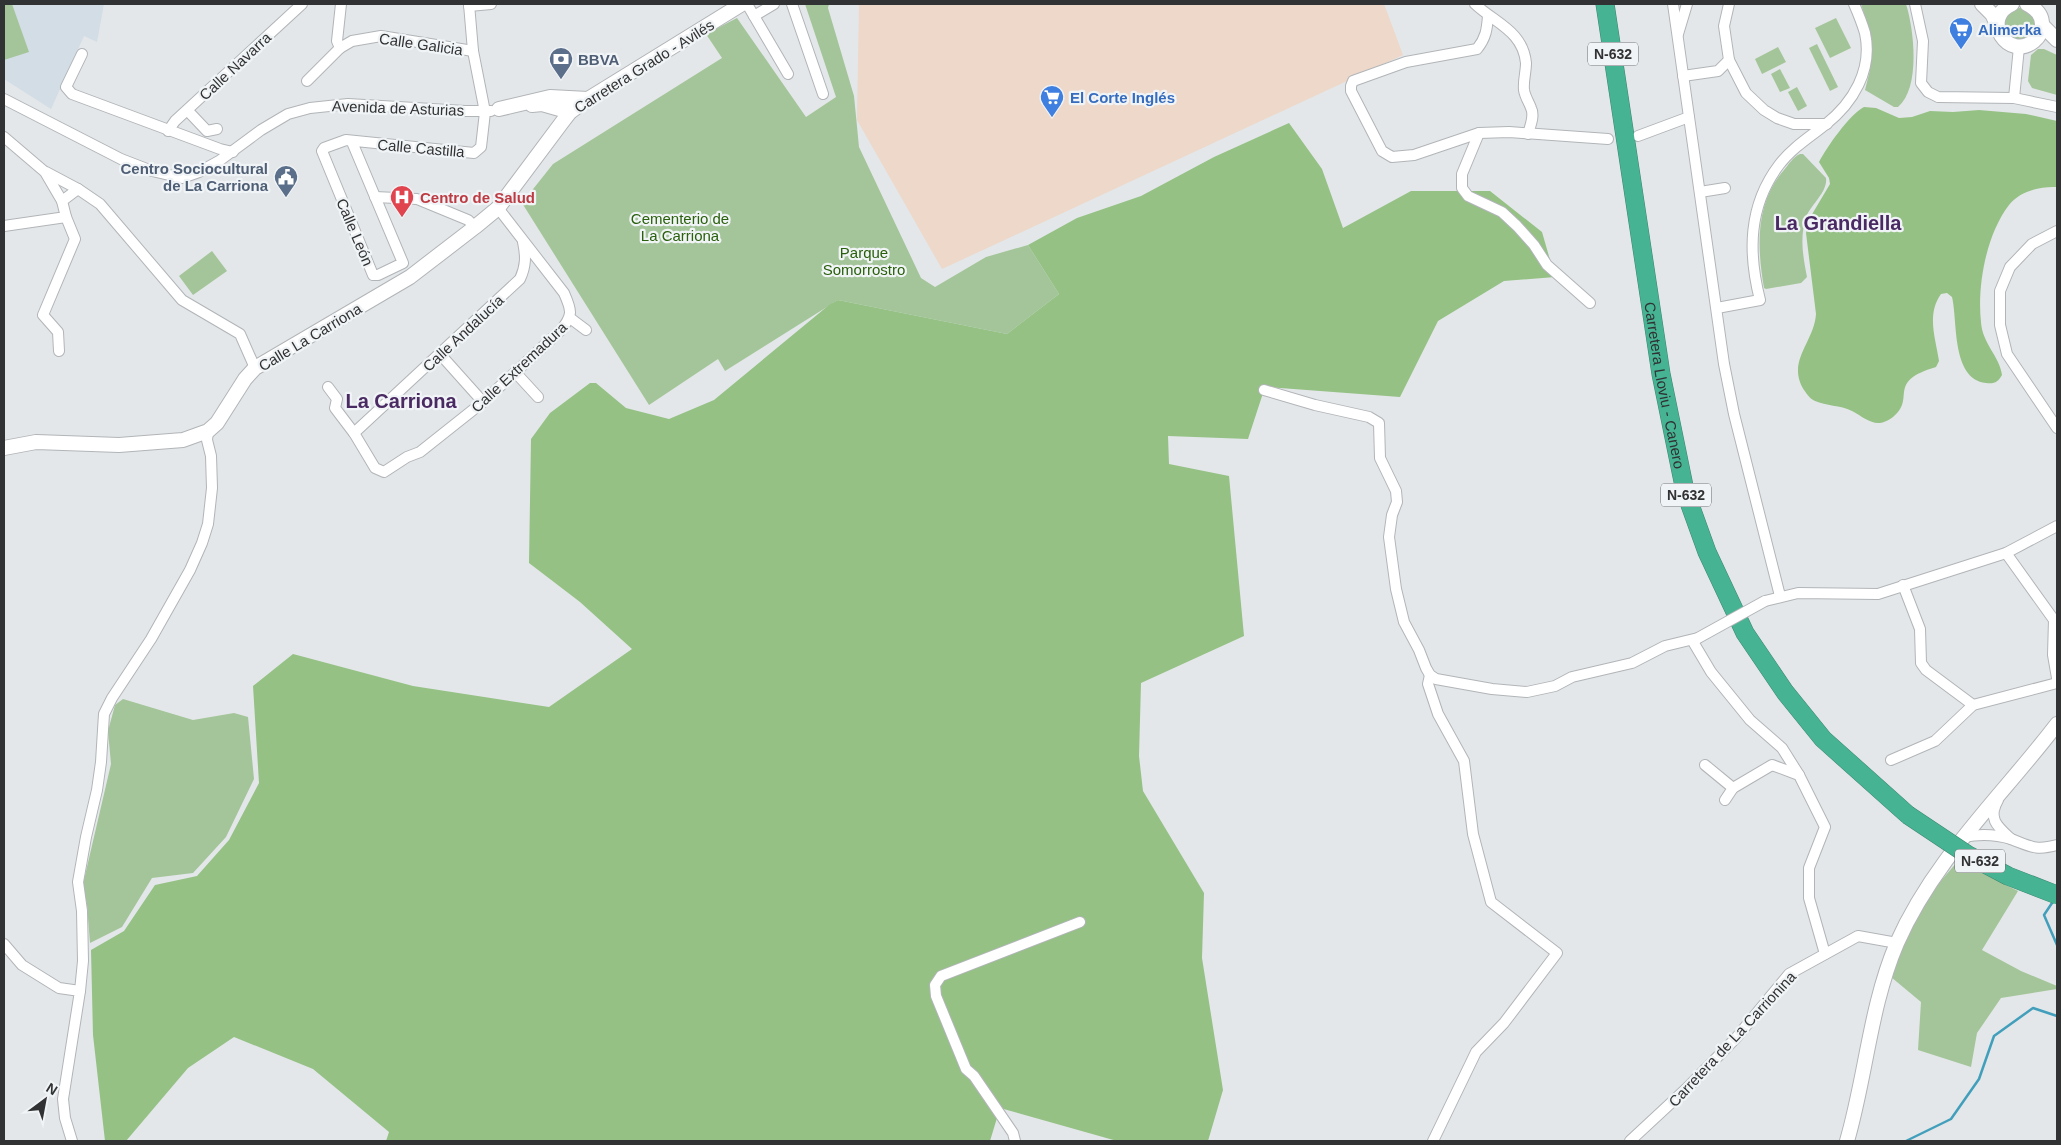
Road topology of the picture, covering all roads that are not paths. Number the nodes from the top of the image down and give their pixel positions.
1 (302, 4) edge
2 (341, 4) edge
3 (491, 4) edge
4 (742, 4) edge
5 (747, 4) edge
6 (774, 4) edge
7 (792, 4) edge
8 (1475, 4) edge
9 (1605, 4) edge
10 (1614, 4) edge
11 (1673, 4) edge
12 (1687, 4) edge
13 (1729, 4) edge
14 (1854, 4) edge
15 (1915, 4) edge
16 (1982, 4) edge
17 (2006, 4) edge
18 (2027, 4) edge
19 (469, 5) edge
20 (754, 16) junction
21 (1488, 16) junction
22 (2040, 20) edge
23 (1997, 24) junction
24 (1677, 38) junction
25 (2057, 41) edge
26 (2019, 47) junction
27 (340, 48) junction
28 (473, 51) junction
29 (82, 54) dead end
30 (1729, 60) junction
31 (788, 74) dead end
32 (1683, 76) junction
33 (307, 81) dead end
34 (823, 94) dead end
35 (2014, 98) junction
36 (4, 99) edge
37 (588, 99) junction
38 (1621, 104) junction
39 (2057, 107) edge
40 (499, 109) junction
41 (188, 111) junction
42 (485, 112) junction
43 (570, 112) junction
44 (1689, 117) junction
45 (1827, 124) junction
46 (217, 129) dead end
47 (168, 131) junction
48 (1479, 134) junction
49 (1528, 134) junction
50 (1638, 136) dead end
51 (4, 137) edge
52 (1608, 139) dead end
53 (352, 142) junction
54 (324, 148) joint
55 (233, 152) junction
56 (45, 172) junction
57 (1725, 188) dead end
58 (78, 189) junction
59 (1700, 192) junction
60 (375, 197) junction
61 (62, 201) junction
62 (498, 208) junction
63 (66, 217) junction
64 (4, 226) edge
65 (475, 227) junction
66 (2057, 231) edge
67 (523, 241) junction
68 (403, 263) junction
69 (410, 277) junction
70 (1590, 303) dead end
71 (1717, 308) junction
72 (570, 318) junction
73 (586, 330) dead end
74 (59, 351) dead end
75 (440, 354) junction
76 (255, 368) junction
77 (515, 372) junction
78 (328, 387) dead end
79 (1264, 390) dead end
80 (538, 397) dead end
81 (483, 402) junction
82 (2057, 428) edge
83 (208, 432) junction
84 (354, 433) junction
85 (4, 448) edge
86 (2057, 526) edge
87 (2006, 553) junction
88 (1903, 585) junction
89 (1780, 596) junction
90 (1695, 639) junction
91 (1430, 675) junction
92 (2057, 678) edge
93 (2057, 683) edge
94 (1974, 705) junction
95 (2057, 724) edge
96 (1891, 760) dead end
97 (1705, 765) dead end
98 (1799, 775) junction
99 (2016, 775) junction
100 (1732, 788) junction
101 (1725, 800) dead end
102 (1962, 837) junction
103 (2011, 840) junction
104 (2057, 845) edge
105 (2057, 895) edge
106 (1080, 922) dead end
107 (1897, 943) junction
108 (4, 944) edge
109 (1825, 954) junction
110 (80, 991) junction
111 (72, 1141) edge
112 (1016, 1141) edge
113 (1433, 1141) edge
114 (1630, 1141) edge
115 (1847, 1141) edge

1 - 41 street, Calle Navarra
2 - 27 street
3 - 19 street
4 - 37 main road, Carretera Grado - Avilés
5 - 20 street
6 - 20 street
7 - 34 street
8 - 21 street
9 - 38 highway, Carretera Lloviu - Canero / N-632
10 - 38 highway
11 - 24 street
12 - 24 street
13 - 30 street
14 - 45 street
15 - 35 street
16 - 23 main road
17 - 23 main road
18 - 22 main road
19 - 28 street, Calle Castilla
20 - 31 street
21 - 48 street
21 - 49 street
22 - 25 main road
22 - 26 main road
23 - 26 main road
24 - 32 street
26 - 35 street
27 - 28 street, Calle Galicia
27 - 33 street, Calle Galicia
28 - 42 street, Calle Castilla
29 - 47 street
30 - 32 street
30 - 45 street
32 - 44 street
35 - 39 street
36 - 55 street, Avenida de Asturias
37 - 40 main road, Avenida de Asturias
37 - 43 main road, Carretera Grado - Avilés
38 - 105 highway, Carretera Lloviu - Canero / N-632, bridge
40 - 42 street, Avenida de Asturias
40 - 43 main road, Avenida de Asturias
41 - 46 street
41 - 47 street, Calle Navarra
42 - 53 street, Calle Castilla
42 - 55 street, Avenida de Asturias
43 - 62 main road, Carretera Grado - Avilés
44 - 50 street
44 - 59 street
45 - 71 street
47 - 55 street
48 - 49 street
48 - 70 street
49 - 52 street
51 - 56 street
53 - 54 street, Calle Castilla
53 - 60 street
54 - 68 street, Calle León
56 - 58 street
56 - 61 street
57 - 59 street
58 - 61 street
58 - 76 street
59 - 71 street
60 - 65 street
60 - 68 street
61 - 63 street
62 - 65 main road, Calle La Carriona
62 - 67 street, Calle Extremadura
63 - 64 street
63 - 74 street
65 - 69 main road, Calle La Carriona
66 - 82 street
67 - 72 street, Calle Extremadura
67 - 75 street, Calle Andalucía
68 - 69 street
69 - 76 main road, Calle La Carriona
71 - 89 street
72 - 73 street
72 - 77 street, Calle Extremadura
75 - 81 street
75 - 84 street, Calle Andalucía
76 - 83 main road, Calle La Carriona
77 - 80 street
77 - 81 street, Calle Extremadura
78 - 84 street
79 - 91 street
81 - 84 street, Calle Extremadura
83 - 85 main road
83 - 110 street
86 - 87 street
87 - 88 street
87 - 92 street
88 - 89 street
88 - 94 street
89 - 90 street, bridge
90 - 91 street
90 - 98 street
91 - 113 street
93 - 94 street
94 - 96 street
95 - 99 main road
97 - 100 street
98 - 100 street
98 - 109 street
99 - 102 main road
99 - 103 street
100 - 101 street
102 - 103 street
102 - 107 main road
103 - 104 street
106 - 112 street
107 - 109 street, Carretera de La Carrionina
107 - 115 main road
108 - 110 street
109 - 114 street, Carretera de La Carrionina
110 - 111 street

